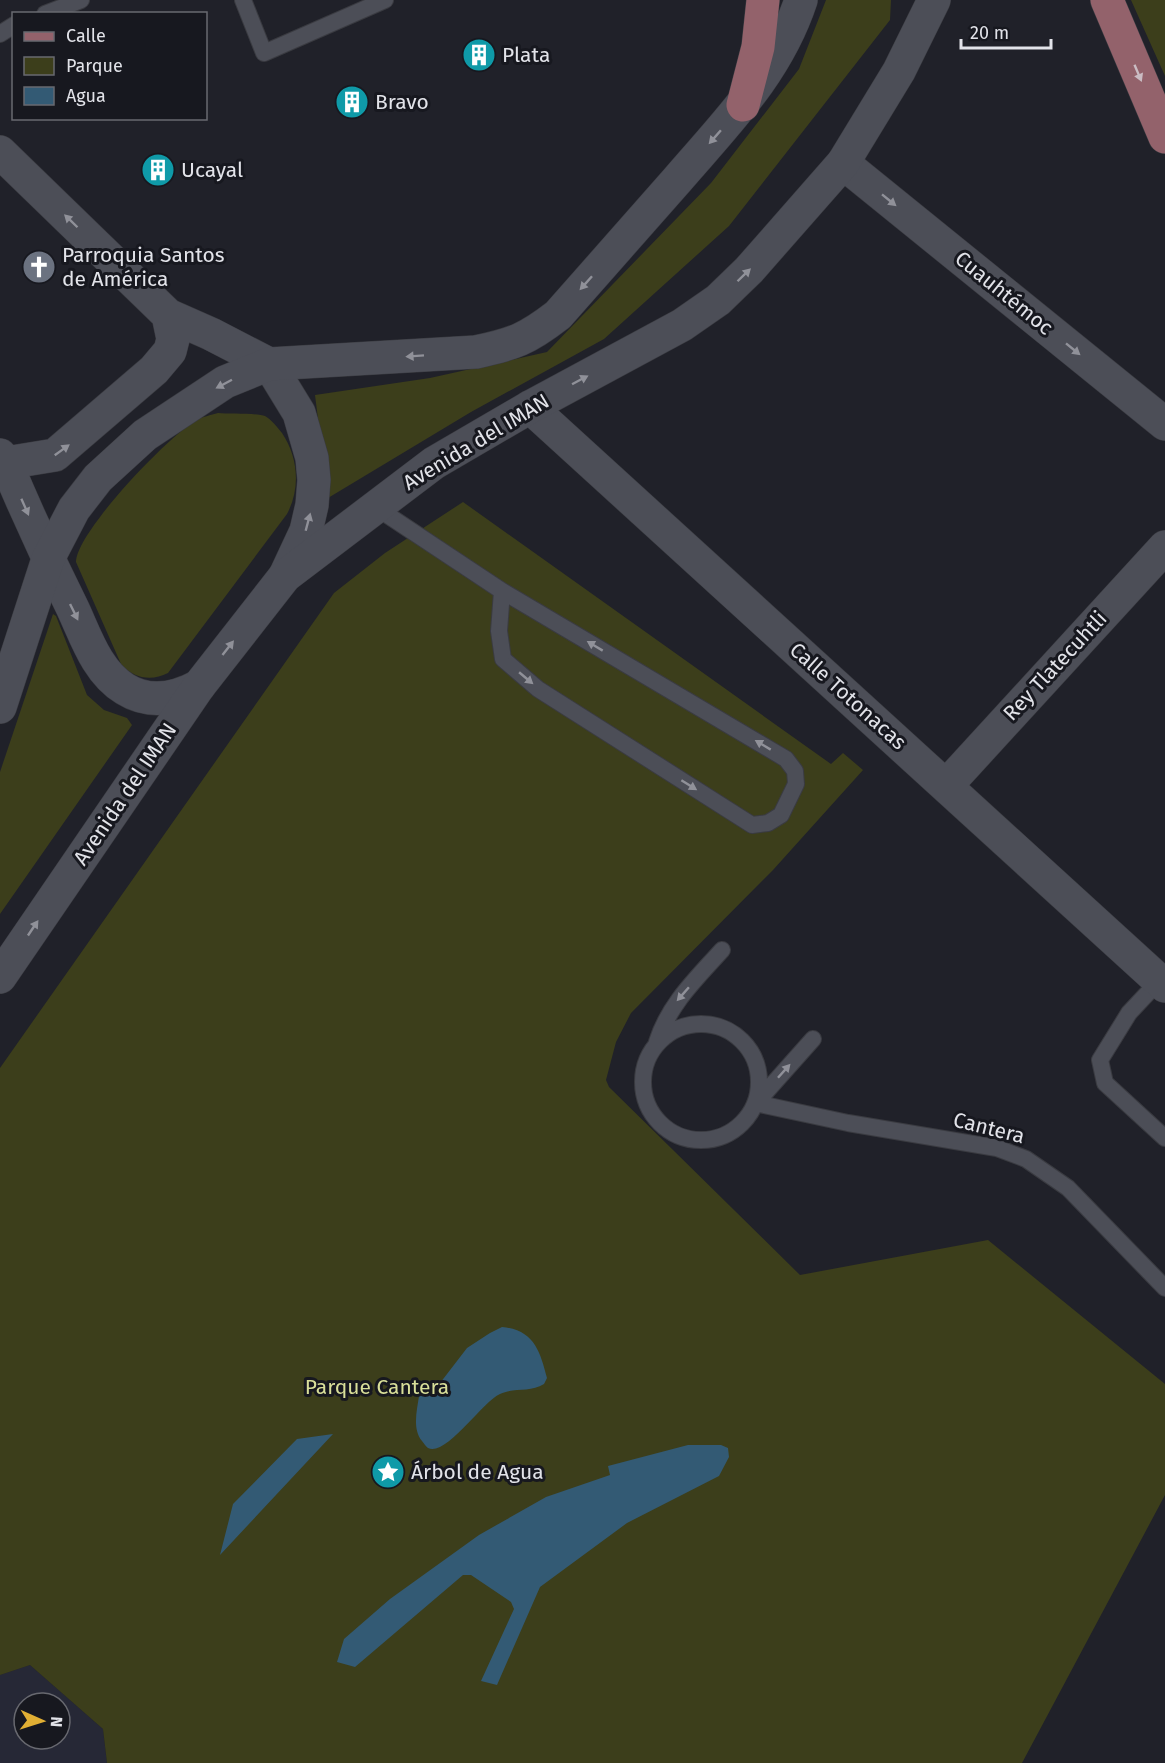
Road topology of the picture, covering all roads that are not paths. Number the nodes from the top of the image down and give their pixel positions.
1 (81, 0) edge
2 (243, 0) edge
3 (386, 0) edge
4 (763, 0) edge
5 (801, 0) edge
6 (934, 0) edge
7 (1107, 0) edge
8 (50, 12) edge
9 (743, 105) junction
10 (1165, 137) edge
11 (0, 152) edge
12 (843, 163) junction
13 (168, 315) junction
14 (269, 364) junction
15 (530, 407) junction
16 (1165, 423) edge
17 (3, 459) edge
18 (374, 506) junction
19 (1165, 547) edge
20 (48, 559) junction
21 (285, 576) junction
22 (502, 591) junction
23 (199, 686) junction
24 (0, 707) edge
25 (946, 786) junction
26 (722, 950) dead end
27 (0, 977) edge
28 (1162, 984) edge
29 (813, 1040) dead end
30 (656, 1045) junction
31 (755, 1103) junction
32 (1165, 1138) edge
33 (1165, 1288) edge

1 - 8 lane
2 - 3 lane
4 - 9 main road
5 - 9 street
6 - 12 street, Avenida del IMAN
7 -> 10 main road
9 -> 14 street
13 -> 11 street
15 -> 12 street, Avenida del IMAN
12 -> 16 street, Cuauhtémoc
13 - 14 street
17 -> 13 street
14 -> 20 street
21 -> 14 street
15 - 18 street, Avenida del IMAN
15 - 25 street, Calle Totonacas
17 -> 20 street
18 - 21 street, Avenida del IMAN
18 - 22 lane
19 - 25 street, Rey Tlatecuhtli
20 -> 23 street
20 - 24 street
23 -> 21 street, Avenida del IMAN
22 -> 22 lane
27 -> 23 street, Avenida del IMAN
25 - 28 street, Calle Totonacas
26 -> 30 lane
28 - 32 lane
31 -> 29 lane
30 - 31 lane
30 - 31 lane
31 - 33 lane, Cantera

